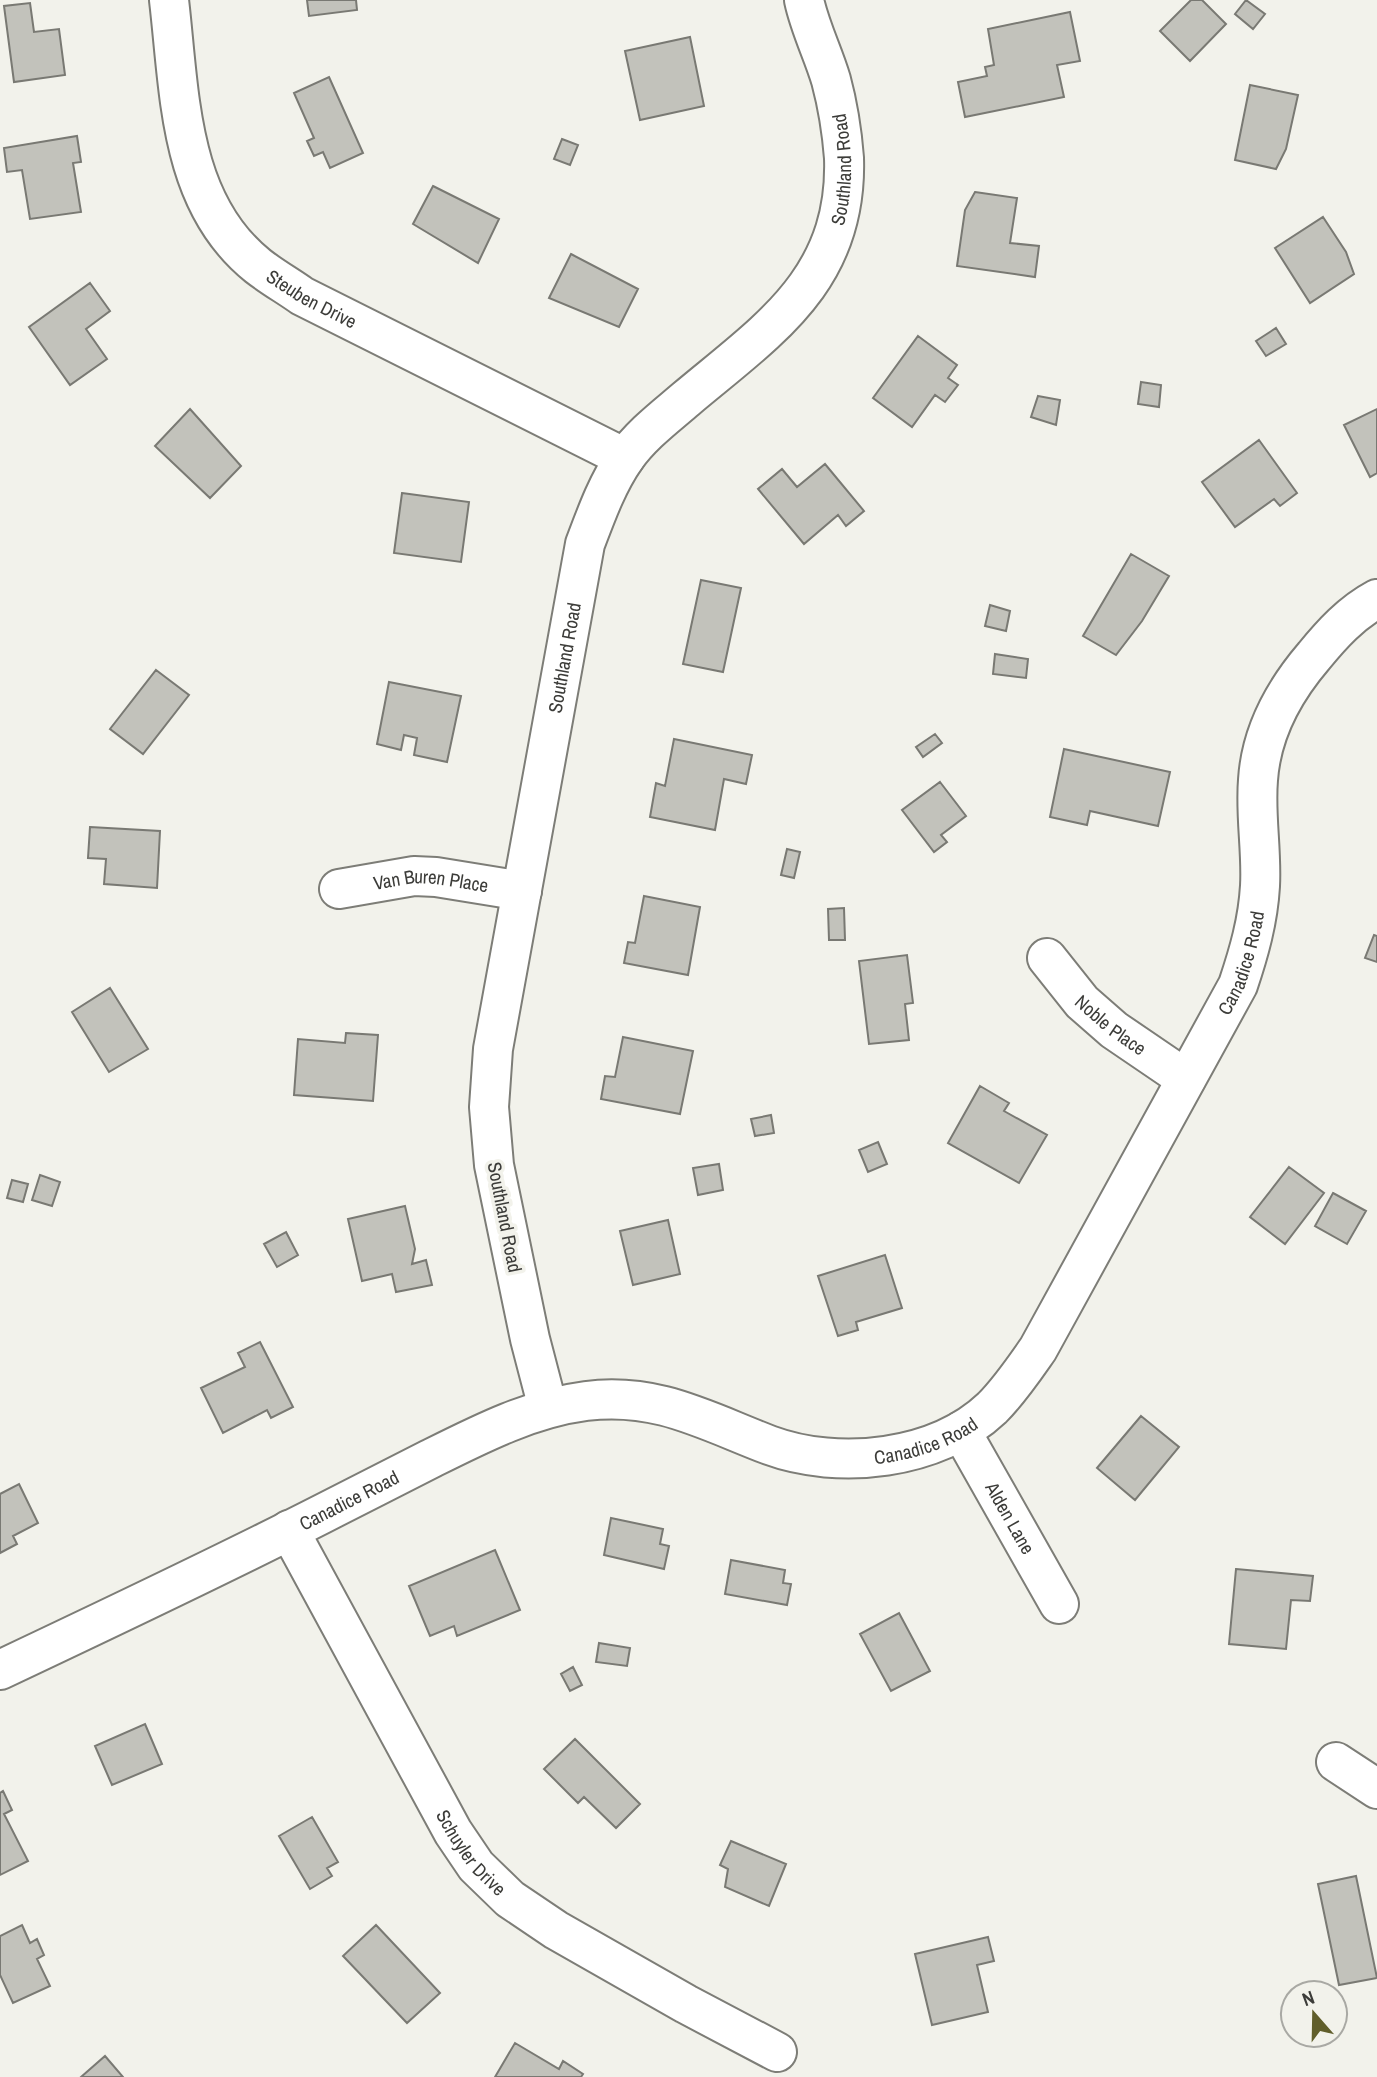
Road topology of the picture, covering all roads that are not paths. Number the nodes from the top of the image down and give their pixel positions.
1 (169, 0) edge
2 (804, 0) edge
3 (625, 458) junction
4 (1377, 599) edge
5 (339, 889) dead end
6 (522, 891) junction
7 (1047, 958) dead end
8 (1186, 1079) junction
9 (548, 1408) junction
10 (961, 1431) junction
11 (289, 1530) junction
12 (1059, 1604) dead end
13 (0, 1670) edge
14 (1336, 1762) dead end
15 (1377, 1789) edge
16 (777, 2052) dead end

1 - 3 street, Steuben Drive
2 - 3 street, Southland Road
3 - 6 street, Southland Road
4 - 8 street, Canadice Road
5 - 6 street, Van Buren Place
6 - 9 street, Southland Road
7 - 8 street, Noble Place
8 - 10 street, Canadice Road
9 - 10 street, Canadice Road
9 - 11 street, Canadice Road
10 - 12 street, Alden Lane
11 - 13 street, Canadice Road
11 - 16 street, Schuyler Drive
14 - 15 street

